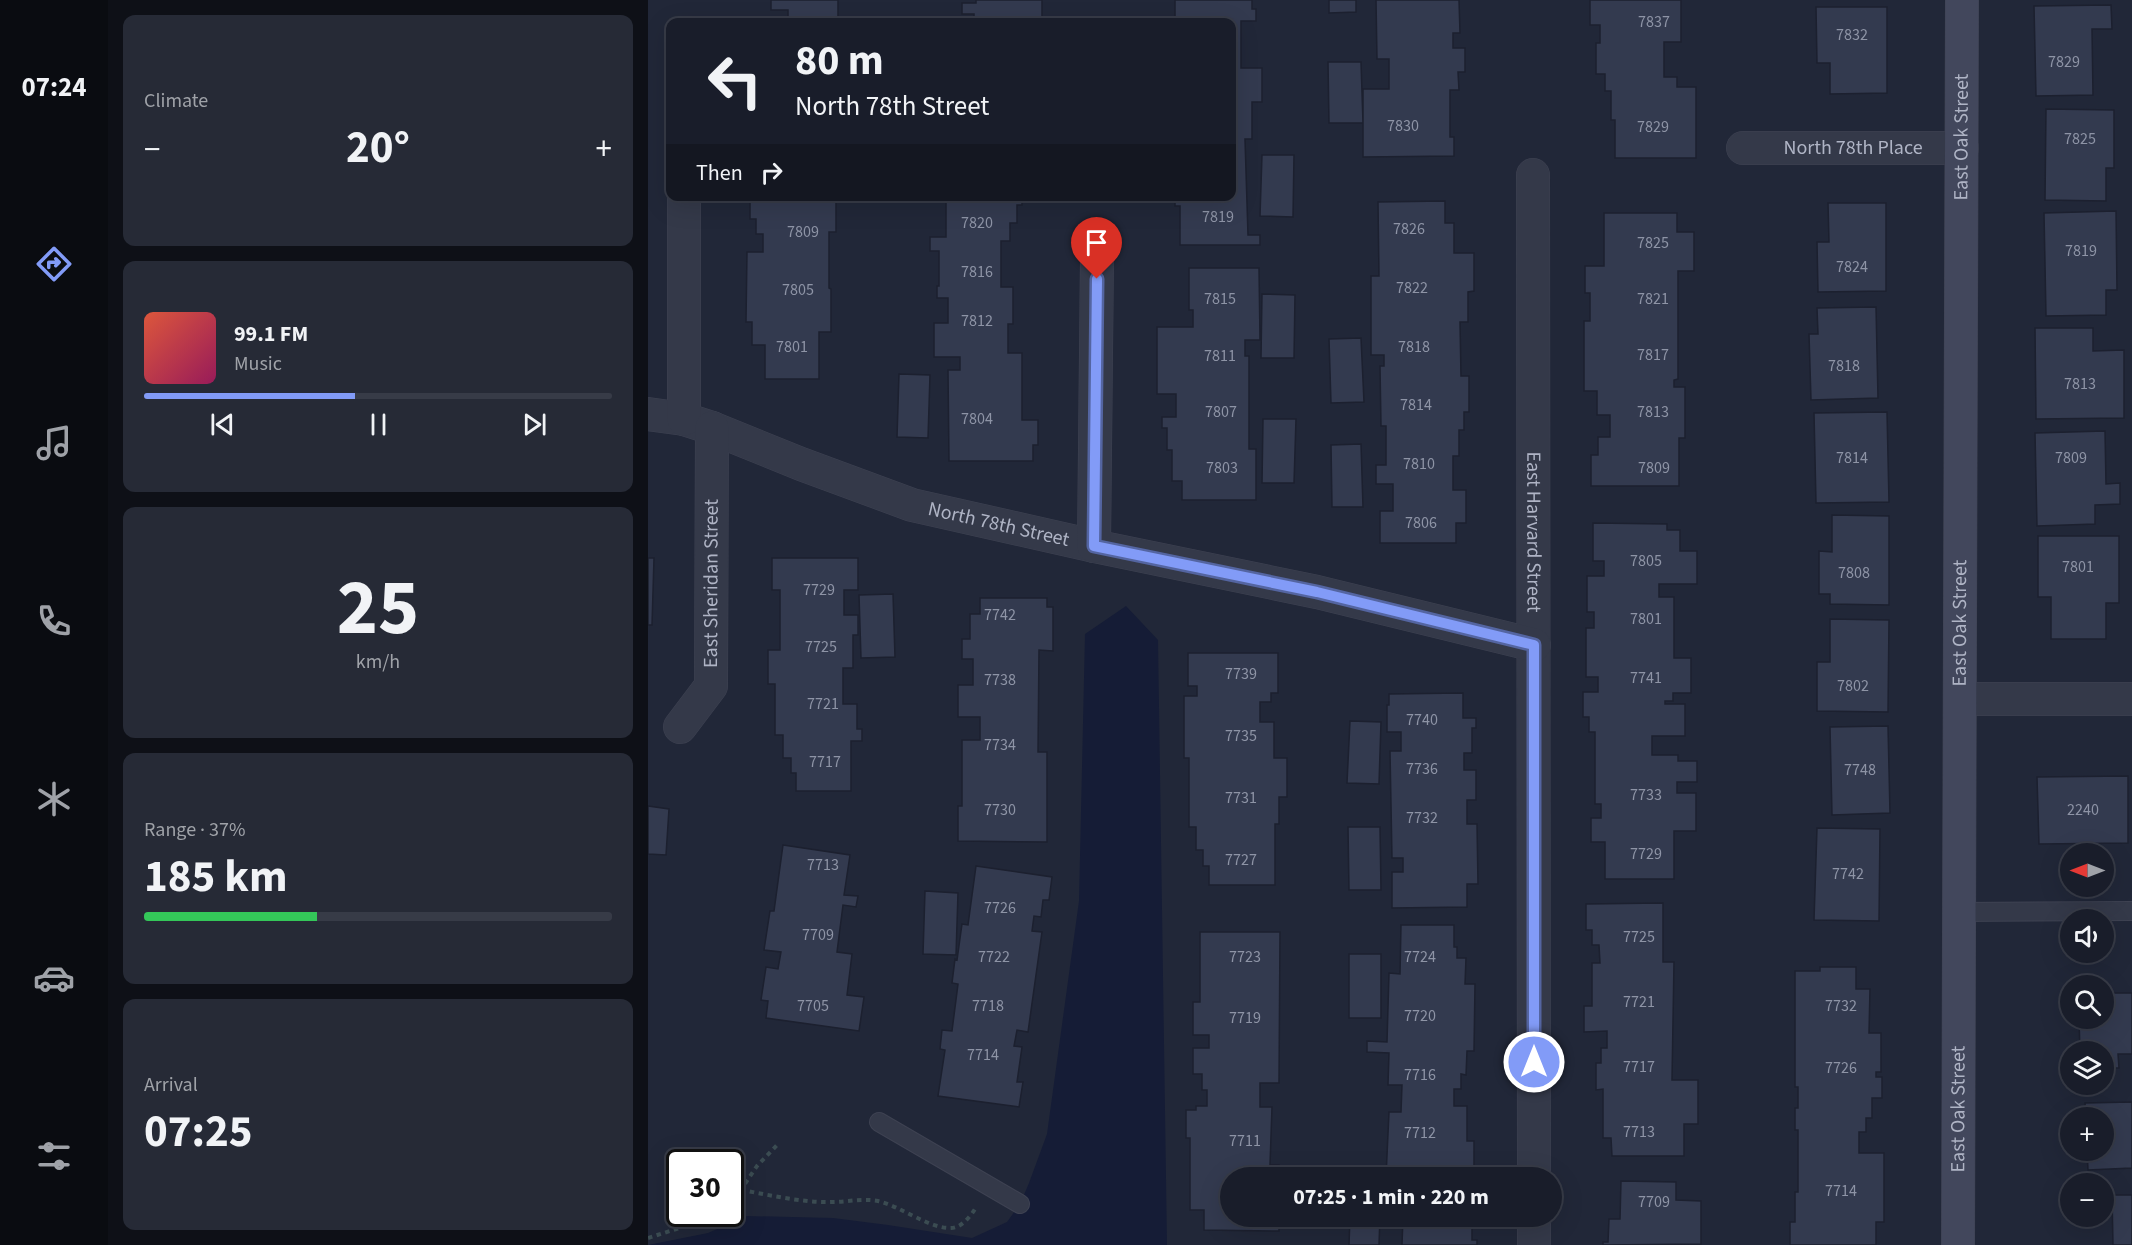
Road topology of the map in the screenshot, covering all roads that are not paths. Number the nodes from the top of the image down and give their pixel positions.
1 (1962, 0) edge
2 (1743, 148) dead end
3 (1962, 148) junction
4 (1533, 175) dead end
5 (684, 201) edge
6 (1097, 256) dead end
7 (648, 414) edge
8 (698, 423) junction
9 (1094, 546) junction
10 (1534, 645) junction
11 (1961, 699) junction
12 (2132, 699) edge
13 (680, 727) dead end
14 (2132, 911) edge
15 (1958, 912) junction
16 (879, 1122) dead end
17 (1534, 1167) edge
18 (1020, 1204) dead end
19 (1534, 1227) edge
20 (1534, 1245) edge
21 (1958, 1245) edge

1 - 3 street, East Oak Street
2 - 3 street, North 78th Place
3 - 11 street, East Oak Street
4 - 10 street, East Harvard Street
5 - 8 street, East Sheridan Street
6 - 9 street
7 - 8 street, North 78th Street
8 - 9 street, North 78th Street
8 - 13 street, East Sheridan Street
9 - 10 street, North 78th Street
10 - 17 street, East Harvard Street
11 - 12 street
11 - 15 street, East Oak Street
14 - 15 lane
15 - 21 street, East Oak Street
16 - 18 lane
19 - 20 street

